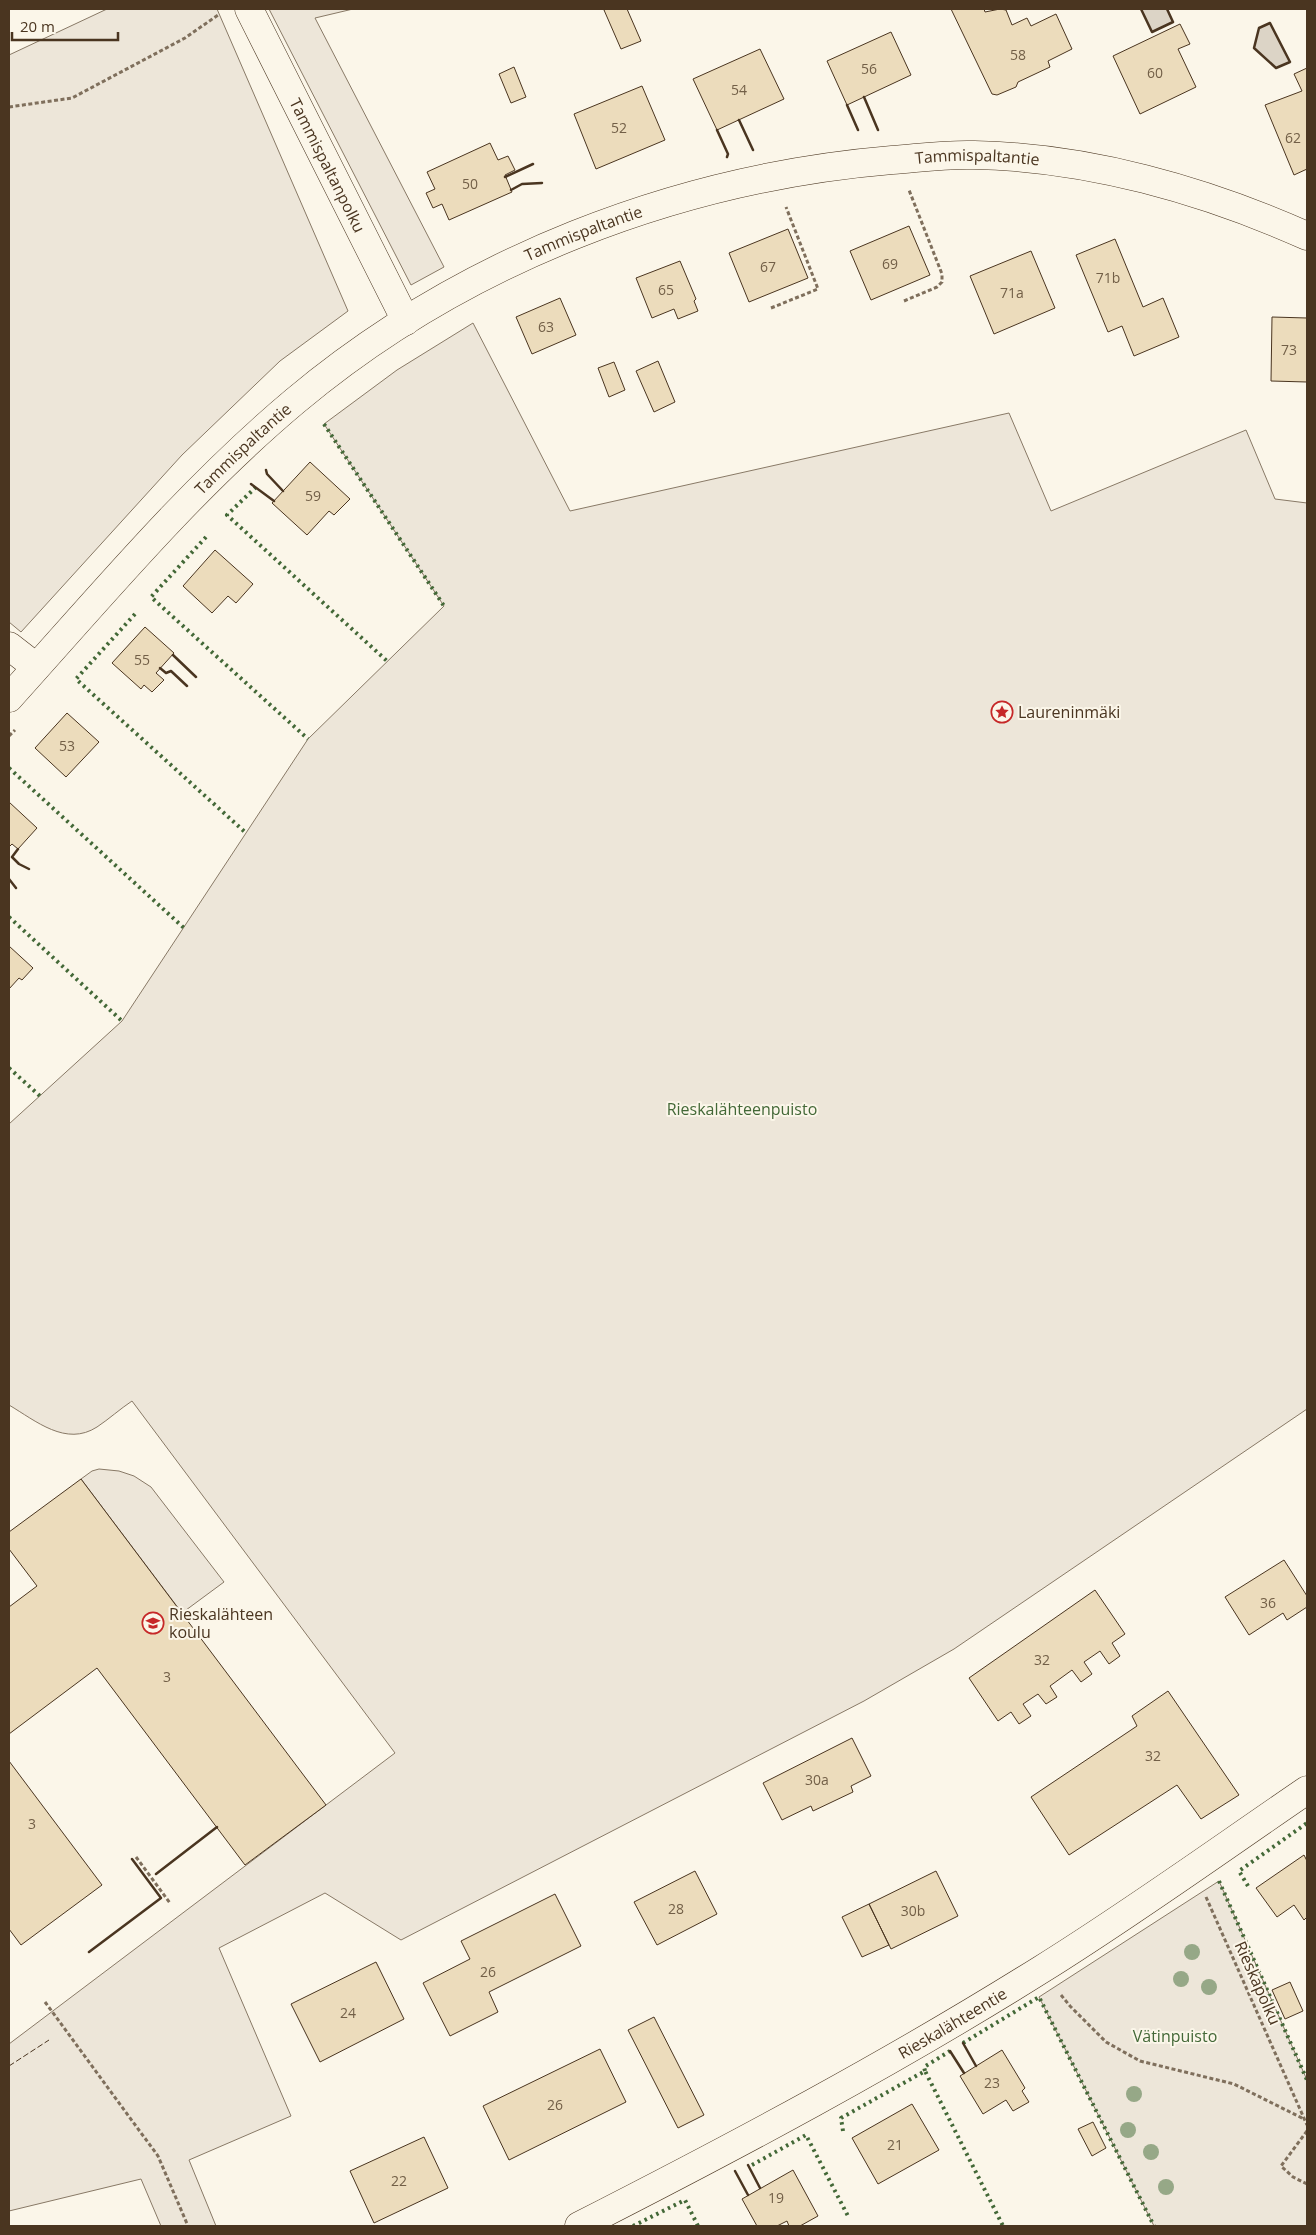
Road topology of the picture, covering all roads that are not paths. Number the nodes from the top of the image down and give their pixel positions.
1 (249, 9) edge
2 (1307, 236) edge
3 (406, 321) junction
4 (9, 646) edge
5 (36, 668) junction
6 (9, 698) edge
7 (1307, 1790) edge
8 (579, 2226) edge

1 - 3 street, Tammispaltanpolku
2 - 3 street, Tammispaltantie
3 - 5 street, Tammispaltantie
4 - 5 street
5 - 6 street, Tammispaltantie
7 - 8 street, Rieskalähteentie

